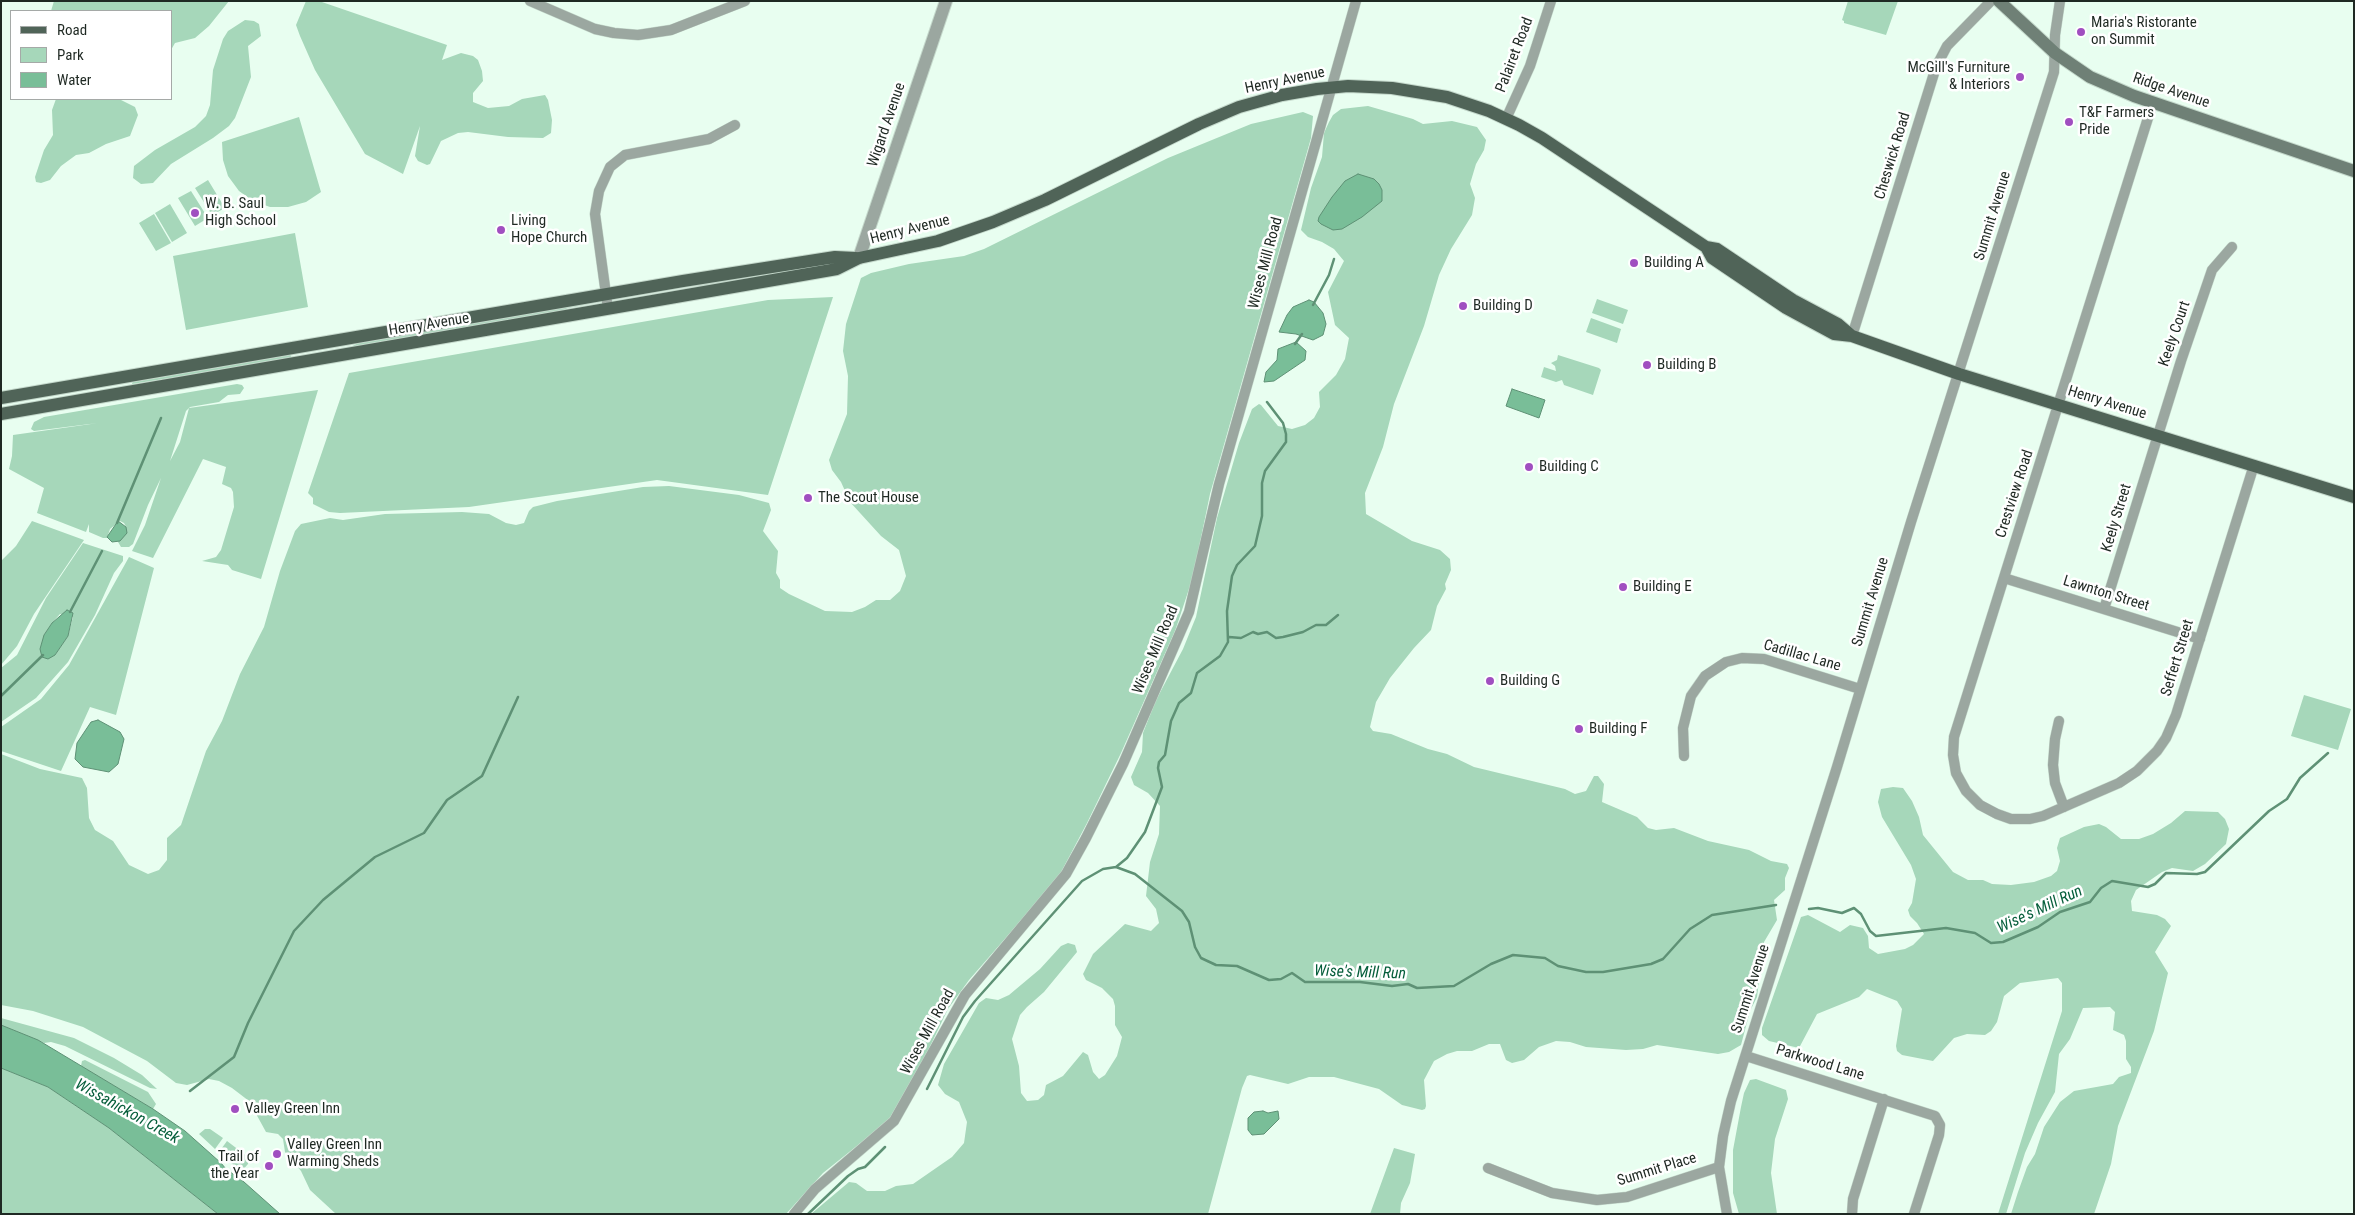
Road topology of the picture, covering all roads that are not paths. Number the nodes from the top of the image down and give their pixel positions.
1 (530, 1) edge
2 (745, 1) edge
3 (946, 1) edge
4 (1356, 1) edge
5 (1551, 1) edge
6 (1991, 1) edge
7 (1999, 1) edge
8 (2060, 1) edge
9 (2055, 53) junction
10 (1331, 87) junction
11 (2153, 102) junction
12 (1506, 119) junction
13 (734, 125) dead end
14 (2354, 171) edge
15 (2232, 247) dead end
16 (859, 258) junction
17 (606, 294) junction
18 (608, 309) junction
19 (1852, 336) junction
20 (1959, 374) junction
21 (1, 398) edge
22 (2059, 405) junction
23 (1, 414) edge
24 (2158, 436) junction
25 (2254, 465) junction
26 (2354, 496) edge
27 (2004, 578) junction
28 (2104, 609) junction
29 (2200, 639) junction
30 (1860, 689) junction
31 (2059, 721) dead end
32 (1684, 756) dead end
33 (2064, 807) junction
34 (1746, 1056) junction
35 (1884, 1099) junction
36 (1720, 1167) junction
37 (1488, 1168) dead end
38 (794, 1214) edge
39 (1727, 1214) edge
40 (1852, 1214) edge
41 (1914, 1214) edge

1 - 2 street
3 - 16 street, Wigard Avenue
4 - 10 street, Wises Mill Road
5 - 12 street, Palairet Road
6 - 19 street, Cheswick Road
7 - 9 main road, Ridge Avenue
8 - 9 street, Summit Avenue
9 - 11 main road, Ridge Avenue
9 - 20 street, Summit Avenue
10 - 12 main road, Henry Avenue
10 - 16 main road, Henry Avenue
10 - 38 street, Wises Mill Road
11 - 14 main road, Ridge Avenue
11 - 22 street, Crestview Road
12 - 19 main road, Henry Avenue
13 - 17 street
15 - 24 street, Keely Court
16 - 17 main road, Henry Avenue
16 - 18 main road, Henry Avenue
17 - 18 street
17 - 21 main road, Henry Avenue
18 - 23 main road, Henry Avenue
19 - 20 main road, Henry Avenue
20 - 22 main road, Henry Avenue
20 - 30 street, Summit Avenue
22 - 24 main road, Henry Avenue
22 - 27 street, Crestview Road
24 - 25 main road, Henry Avenue
24 - 28 street, Keely Street
25 - 26 main road, Henry Avenue
25 - 29 street, Seffert Street
27 - 28 street, Lawnton Street
27 - 33 street, Crestview Road
28 - 29 street, Lawnton Street
29 - 33 street, Seffert Street
30 - 32 street, Cadillac Lane
30 - 34 street, Summit Avenue
31 - 33 street
34 - 35 street, Parkwood Lane
34 - 36 street, Summit Avenue
35 - 40 street
35 - 41 street, Parkwood Lane
36 - 37 street, Summit Place
36 - 39 street, Summit Avenue

